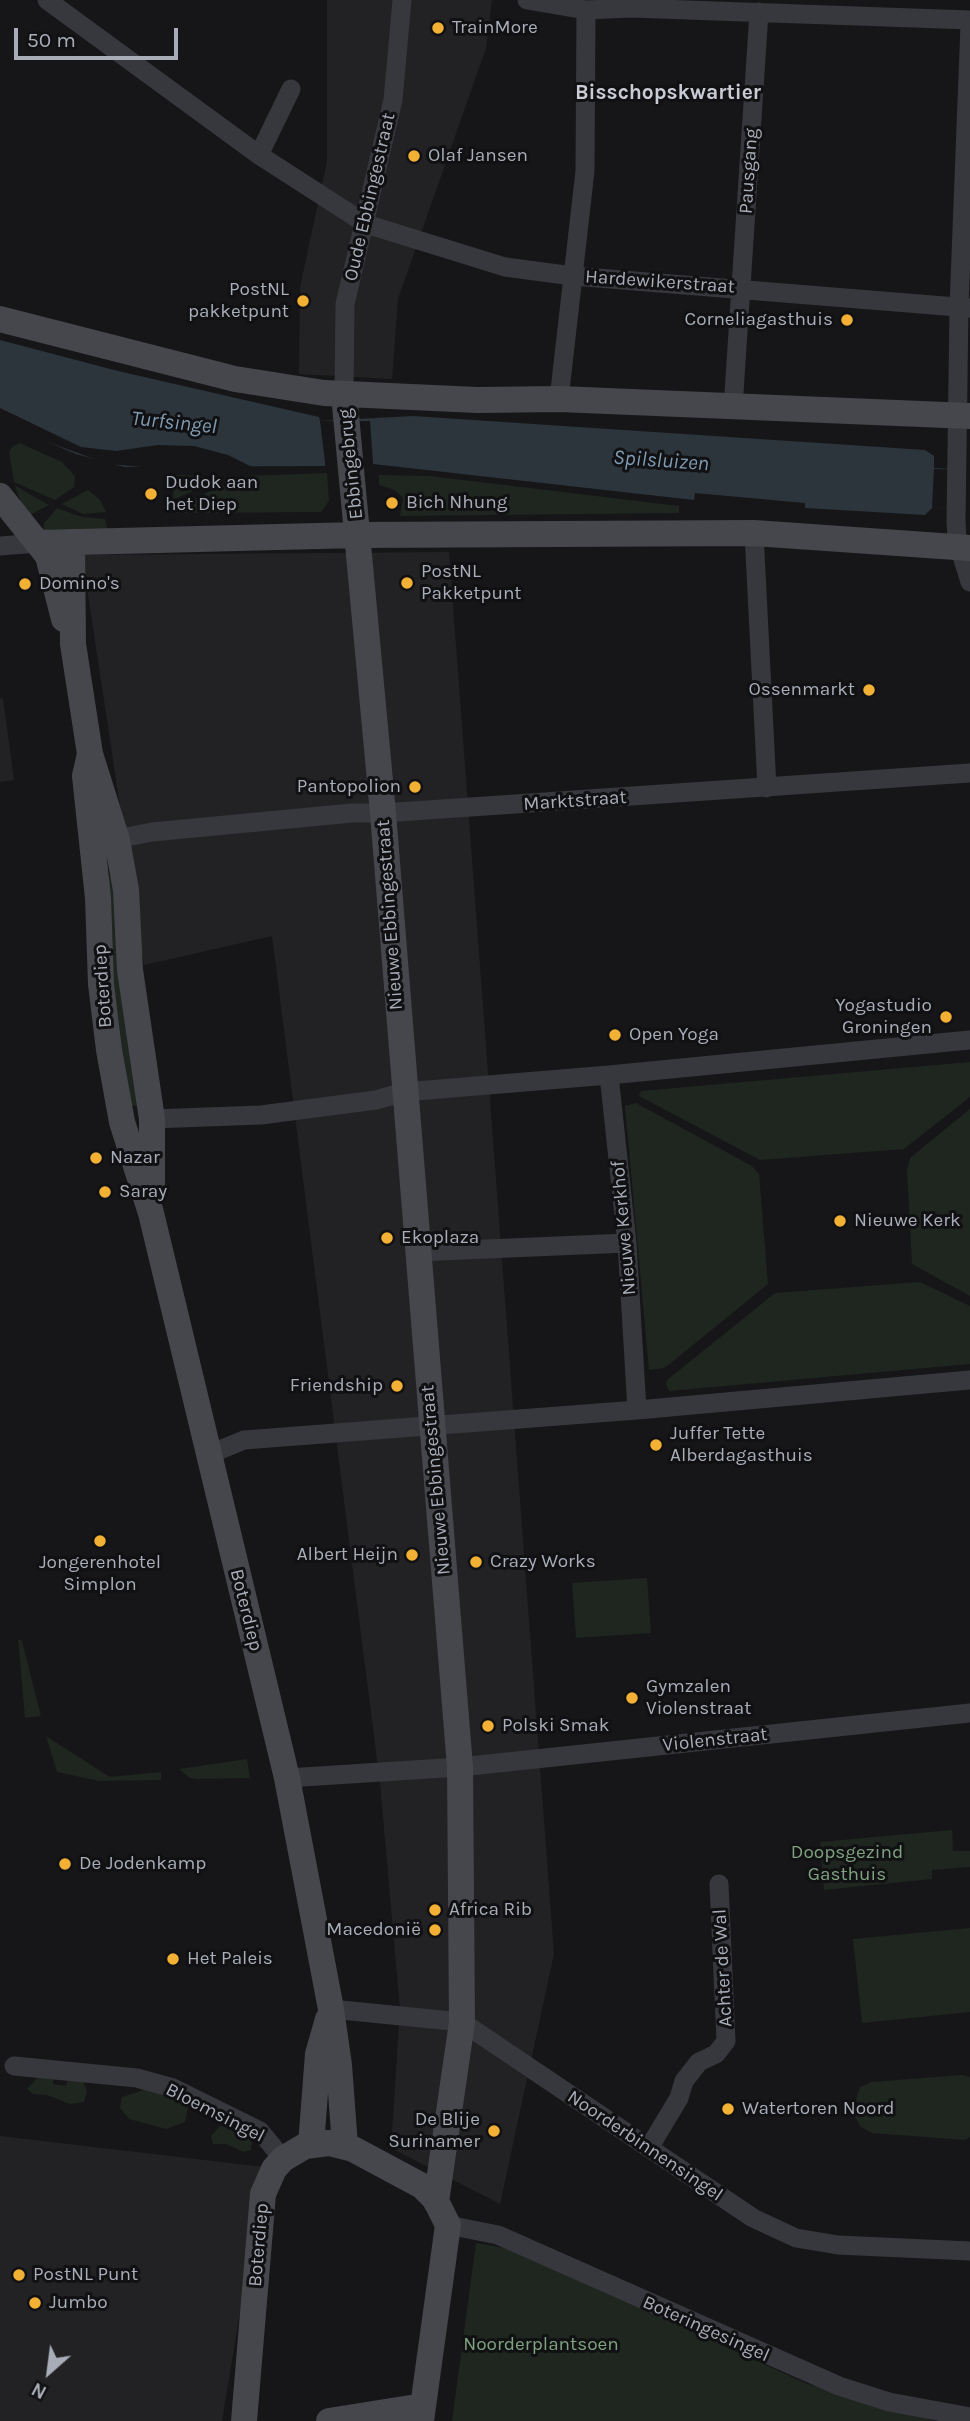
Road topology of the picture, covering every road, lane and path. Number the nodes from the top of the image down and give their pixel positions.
1 (47, 0) edge
2 (402, 0) edge
3 (527, 0) edge
4 (586, 10) junction
5 (759, 12) junction
6 (970, 22) edge
7 (291, 89) dead end
8 (259, 155) junction
9 (366, 224) junction
10 (573, 276) junction
11 (741, 288) junction
12 (965, 308) edge
13 (0, 319) edge
14 (344, 394) junction
15 (559, 399) junction
16 (733, 408) junction
17 (963, 416) edge
18 (0, 496) edge
19 (754, 533) junction
20 (358, 535) junction
21 (72, 542) junction
22 (38, 543) junction
23 (0, 546) edge
24 (965, 547) edge
25 (970, 582) edge
26 (73, 644) junction
27 (970, 774) edge
28 (767, 788) junction
29 (383, 813) junction
30 (105, 841) junction
31 (970, 1040) edge
32 (609, 1075) junction
33 (404, 1092) junction
34 (152, 1119) junction
35 (151, 1213) junction
36 (627, 1243) junction
37 (416, 1252) junction
38 (970, 1380) edge
39 (637, 1410) junction
40 (432, 1425) junction
41 (210, 1454) junction
42 (970, 1713) edge
43 (460, 1767) junction
44 (287, 1779) junction
45 (719, 1884) dead end
46 (331, 2009) junction
47 (462, 2022) junction
48 (14, 2066) dead end
49 (311, 2145) junction
50 (345, 2146) junction
51 (649, 2148) junction
52 (283, 2159) junction
53 (436, 2202) junction
54 (448, 2225) junction
55 (970, 2251) edge
56 (422, 2413) edge
57 (970, 2417) edge
58 (244, 2421) edge
59 (329, 2421) edge

1 - 8 street, Hardewikerstraat
2 - 9 street, Oude Ebbingestraat
3 - 4 street
4 - 5 street
4 - 10 street
5 - 6 street
5 - 11 street, Pausgang
6 - 12 street
7 - 8 street
8 - 9 street, Hardewikerstraat
9 - 10 street, Hardewikerstraat
9 - 14 street, Oude Ebbingestraat
10 - 11 street, Hardewikerstraat
10 - 15 street
11 - 12 street, Hardewikerstraat
11 - 16 street, Pausgang
12 - 17 street
13 - 14 street
14 - 15 street
14 - 20 street, Ebbingebrug
15 - 16 street
16 - 17 street
17 - 24 street
18 - 22 street
19 - 20 street
19 - 24 street
19 - 28 street
20 - 21 street
20 - 29 street, Nieuwe Ebbingestraat
21 - 22 street
21 - 26 street, Boterdiep
22 - 23 street
22 - 26 street, Boterdiep
24 - 25 street
26 - 30 street, Boterdiep
27 - 28 street
28 - 29 street, Marktstraat
29 - 30 street, Marktstraat
29 - 33 street, Nieuwe Ebbingestraat
30 - 34 street, Boterdiep
30 - 35 street, Boterdiep
31 - 32 street
32 - 33 street
32 - 36 street, Nieuwe Kerkhof
33 - 34 street
33 - 37 street, Nieuwe Ebbingestraat
34 - 35 street, Boterdiep
35 - 41 street, Boterdiep
36 - 37 street
36 - 39 street, Nieuwe Kerkhof
37 - 40 street, Nieuwe Ebbingestraat
38 - 39 street
39 - 40 street
40 - 41 street
40 - 43 street, Nieuwe Ebbingestraat
41 - 44 street, Boterdiep
42 - 43 street, Violenstraat
43 - 44 street, Violenstraat
43 - 47 street, Nieuwe Ebbingestraat
44 - 46 street, Boterdiep
45 - 51 street, Achter de Wal
46 - 47 street, Noorderbinnensingel
46 - 49 street, Boterdiep
46 - 50 street, Boterdiep
47 - 51 street, Noorderbinnensingel
47 - 53 street, Nieuwe Ebbingestraat
48 - 52 street, Bloemsingel
49 - 50 street
49 - 52 street
50 - 53 street
51 - 55 street, Noorderbinnensingel
52 - 58 street, Boterdiep
53 - 54 street
54 - 56 street
54 - 57 street, Boteringesingel
56 - 59 street

